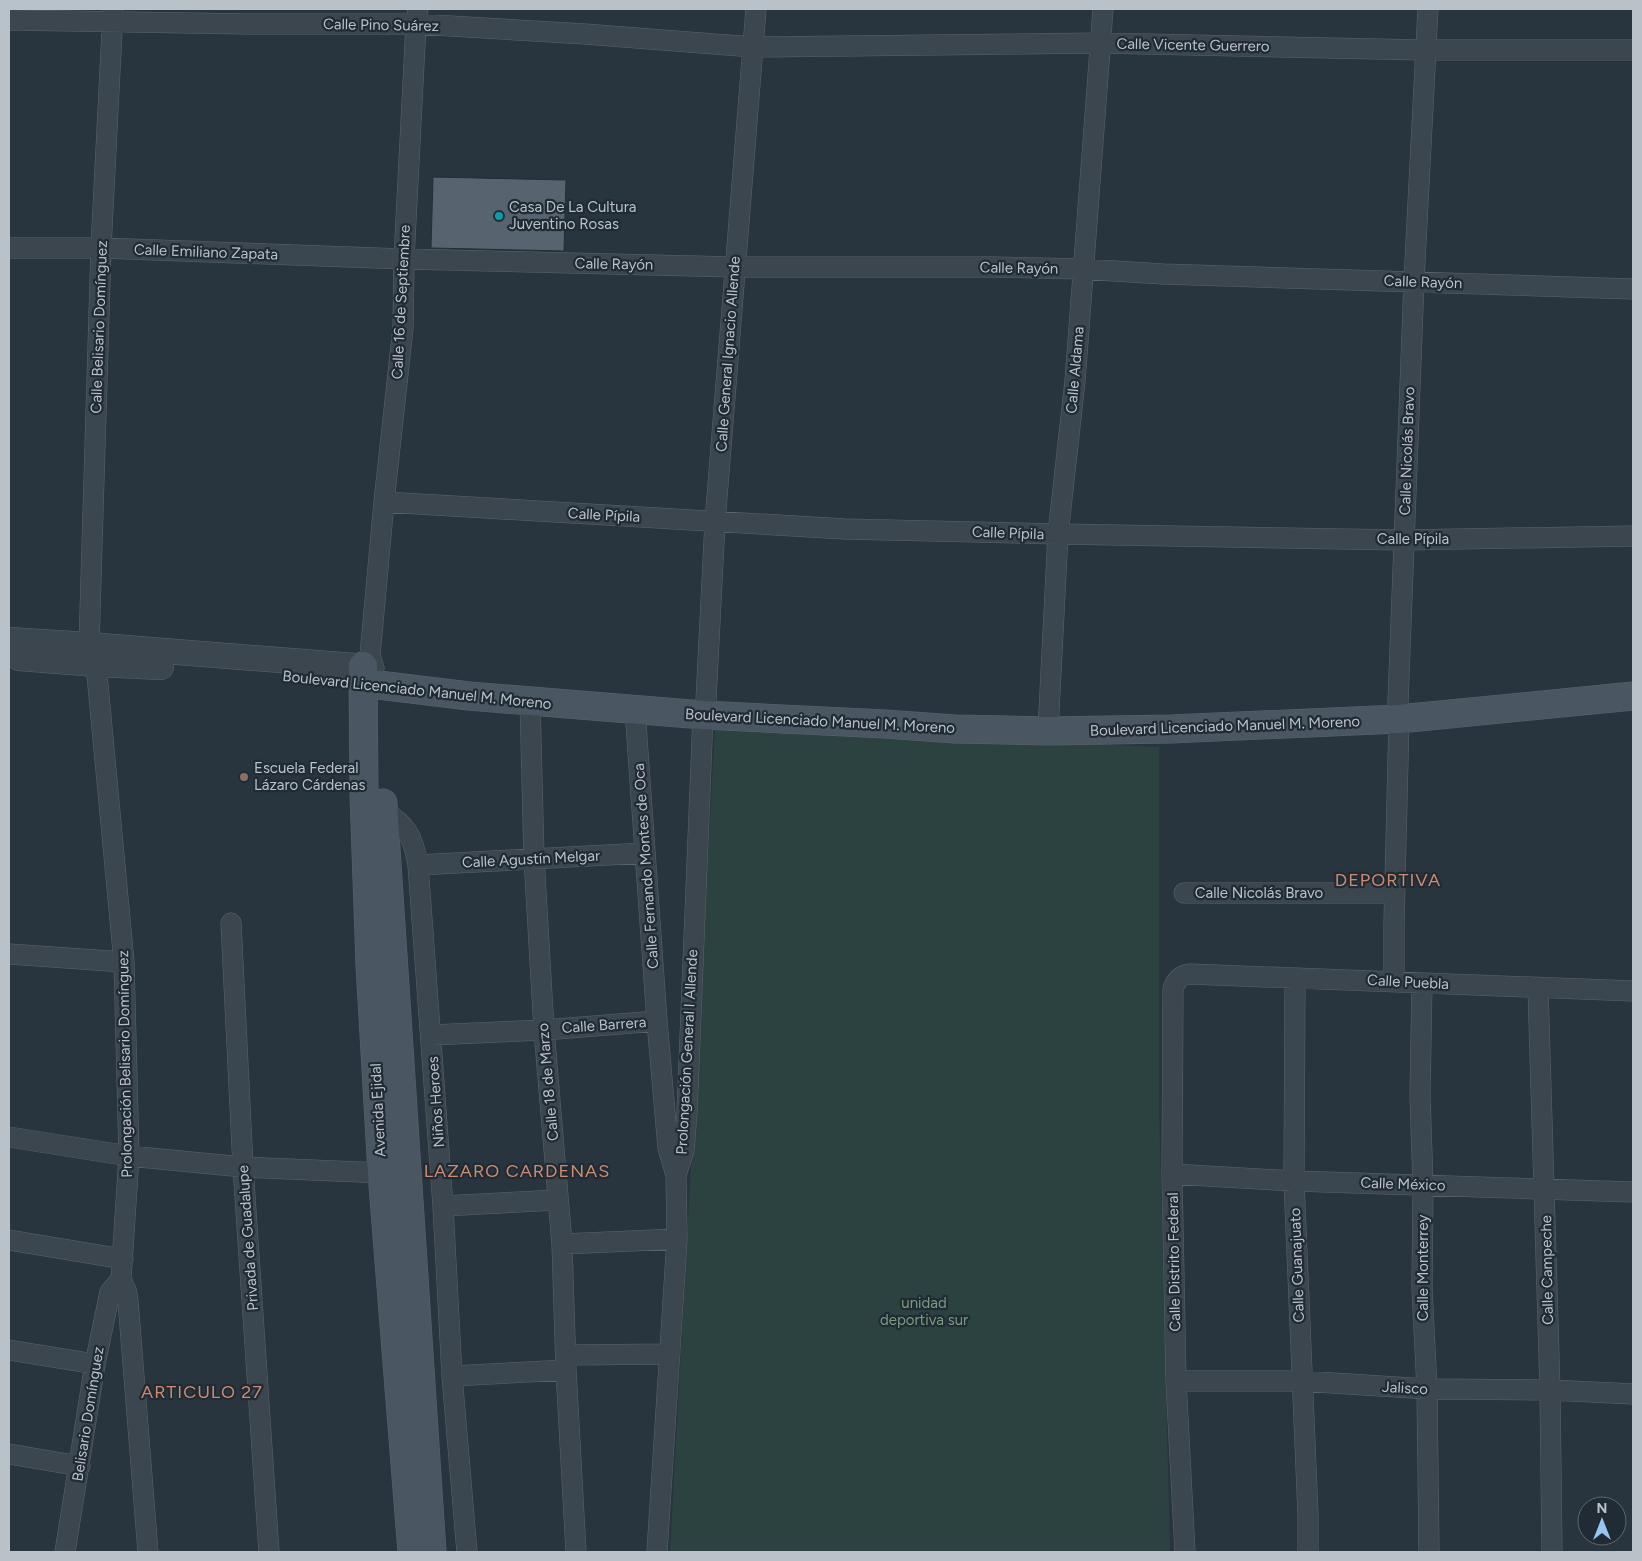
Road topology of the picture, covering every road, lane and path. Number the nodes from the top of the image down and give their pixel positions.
1 (756, 9) edge
2 (1103, 9) edge
3 (1428, 9) edge
4 (113, 16) edge
5 (417, 16) edge
6 (9, 20) edge
7 (1100, 43) junction
8 (753, 48) junction
9 (1425, 50) junction
10 (1633, 50) edge
11 (9, 248) edge
12 (101, 248) junction
13 (404, 259) junction
14 (735, 267) junction
15 (1082, 269) junction
16 (1414, 281) junction
17 (1633, 289) edge
18 (384, 502) junction
19 (715, 522) junction
20 (1058, 534) junction
21 (1633, 536) edge
22 (1403, 540) junction
23 (9, 640) edge
24 (93, 654) junction
25 (9, 657) edge
26 (369, 671) junction
27 (1633, 680) edge
28 (1633, 696) edge
29 (530, 702) junction
30 (704, 708) junction
31 (635, 710) junction
32 (1398, 711) junction
33 (1048, 722) junction
34 (374, 802) junction
35 (645, 854) junction
36 (534, 858) junction
37 (418, 865) junction
38 (1184, 893) dead end
39 (1394, 893) junction
40 (231, 923) dead end
41 (9, 954) edge
42 (124, 962) junction
43 (1183, 975) joint
44 (1295, 978) junction
45 (1394, 981) junction
46 (1422, 983) junction
47 (1538, 988) junction
48 (1633, 991) edge
49 (657, 1021) junction
50 (544, 1030) junction
51 (431, 1034) junction
52 (9, 1136) edge
53 (129, 1156) junction
54 (243, 1167) junction
55 (382, 1172) junction
56 (1172, 1174) junction
57 (676, 1175) junction
58 (1294, 1182) junction
59 (1423, 1185) junction
60 (1545, 1189) junction
61 (1633, 1192) edge
62 (558, 1200) junction
63 (443, 1206) junction
64 (677, 1239) junction
65 (9, 1240) edge
66 (562, 1244) junction
67 (123, 1259) junction
68 (121, 1279) junction
69 (9, 1350) edge
70 (670, 1354) junction
71 (567, 1363) junction
72 (95, 1364) junction
73 (452, 1376) junction
74 (1176, 1381) junction
75 (1302, 1381) junction
76 (1427, 1389) junction
77 (1550, 1390) junction
78 (1633, 1394) edge
79 (9, 1454) edge
80 (80, 1466) junction
81 (65, 1552) edge
82 (148, 1552) edge
83 (269, 1552) edge
84 (412, 1552) edge
85 (432, 1552) edge
86 (467, 1552) edge
87 (576, 1552) edge
88 (657, 1552) edge
89 (1185, 1552) edge
90 (1308, 1552) edge
91 (1429, 1552) edge
92 (1552, 1552) edge

1 - 8 street, Calle General Ignacio Allende
2 - 7 street, Calle Aldama
3 - 9 street, Calle Nicolás Bravo
4 - 5 street, Calle Pino Suárez
4 - 6 street, Calle Pino Suárez
4 - 12 street, Calle Belisario Domínguez
5 - 8 street, Calle Pino Suárez
5 - 13 street, Calle 16 de Septiembre
7 - 8 street, Calle Vicente Guerrero
7 - 9 street, Calle Vicente Guerrero
7 - 15 street, Calle Aldama
8 - 14 street, Calle General Ignacio Allende
9 - 10 street, Calle Vicente Guerrero
9 - 16 street, Calle Nicolás Bravo
11 - 12 street, Calle Emiliano Zapata
12 - 13 street, Calle Emiliano Zapata
12 - 24 street, Calle Belisario Domínguez
13 - 14 street, Calle Rayón
13 - 18 street, Calle 16 de Septiembre
14 - 15 street, Calle Rayón
14 - 19 street, Calle General Ignacio Allende
15 - 16 street, Calle Rayón
15 - 20 street, Calle Aldama
16 - 17 street, Calle Rayón
16 - 22 street, Calle Nicolás Bravo
18 - 19 street, Calle Pípila
18 - 26 street, Calle 16 de Septiembre
19 - 20 street, Calle Pípila
19 - 30 street, Calle General Ignacio Allende
20 - 22 street, Calle Pípila
20 - 33 street, Calle Aldama
21 - 22 street, Calle Pípila
22 - 32 street, Calle Nicolás Bravo
23 - 24 street, Boulevard Licenciado Manuel M. Moreno
24 - 25 street, Boulevard Licenciado Manuel M. Moreno
24 - 26 street, Boulevard Licenciado Manuel M. Moreno
24 - 42 street, Prolongación Belisario Domínguez
26 - 29 main road, Boulevard Licenciado Manuel M. Moreno
26 - 30 main road, Boulevard Licenciado Manuel M. Moreno
26 - 34 main road, Avenida Ejidal
27 - 32 main road, Boulevard Licenciado Manuel M. Moreno
28 - 32 main road, Boulevard Licenciado Manuel M. Moreno
29 - 31 main road, Boulevard Licenciado Manuel M. Moreno
29 - 36 street, Calle 18 de Marzo
30 - 31 main road, Boulevard Licenciado Manuel M. Moreno
30 - 33 main road, Boulevard Licenciado Manuel M. Moreno
30 - 57 street, Prolongación General I Allende
31 - 35 street, Calle Fernando Montes de Oca
32 - 33 main road, Boulevard Licenciado Manuel M. Moreno
32 - 39 street, Calle Nicolás Bravo
34 - 37 street, Niños Heroes
34 - 55 main road, Avenida Ejidal
34 - 85 main road, Avenida Ejidal
35 - 36 street, Calle Agustín Melgar
35 - 49 street, Calle Fernando Montes de Oca
36 - 37 street, Calle Agustín Melgar
36 - 50 street, Calle 18 de Marzo
37 - 51 street, Niños Heroes
38 - 39 street, Calle Nicolás Bravo
39 - 45 street, Calle Nicolás Bravo
40 - 54 street, Privada de Guadalupe
41 - 42 street
42 - 53 street, Prolongación Belisario Domínguez
43 - 44 street, Calle Puebla
43 - 56 street, Calle Distrito Federal
44 - 45 street, Calle Puebla
44 - 58 street, Calle Guanajuato
45 - 46 street, Calle Puebla
46 - 47 street, Calle Puebla
46 - 59 street, Calle Monterrey
47 - 48 street, Calle Puebla
47 - 60 street, Calle Campeche
49 - 50 street, Calle Barrera
49 - 57 street, Calle Fernando Montes de Oca
50 - 51 street, Calle Barrera
50 - 62 street, Calle 18 de Marzo
51 - 63 street, Niños Heroes
52 - 53 street
53 - 54 street
53 - 67 street, Prolongación Belisario Domínguez
54 - 55 street
54 - 83 street, Privada de Guadalupe
55 - 84 main road, Avenida Ejidal
56 - 58 street, Calle México
56 - 74 street, Calle Distrito Federal
57 - 64 street, Prolongación General I Allende
58 - 59 street, Calle México
58 - 75 street, Calle Guanajuato
59 - 60 street, Calle México
59 - 76 street, Calle Monterrey
60 - 61 street, Calle México
60 - 77 street, Calle Campeche
62 - 63 street
62 - 66 street, Calle 18 de Marzo
63 - 73 street, Niños Heroes
64 - 66 street
64 - 70 street, Prolongación General I Allende
65 - 67 street
66 - 71 street, Calle 18 de Marzo
67 - 68 street, Prolongación Belisario Domínguez
68 - 72 street, Belisario Domínguez
68 - 82 street, Prolongación Belisario Domínguez
69 - 72 street
70 - 71 street
70 - 88 street, Prolongación General I Allende
71 - 73 street
71 - 87 street, Calle 18 de Marzo
72 - 80 street, Belisario Domínguez
73 - 86 street, Niños Heroes
74 - 75 street, Jalisco
74 - 89 street, Calle Distrito Federal
75 - 76 street, Jalisco
75 - 90 street, Calle Guanajuato
76 - 77 street, Jalisco
76 - 91 street, Calle Monterrey
77 - 78 street, Jalisco
77 - 92 street, Calle Campeche
79 - 80 street
80 - 81 street, Belisario Domínguez

